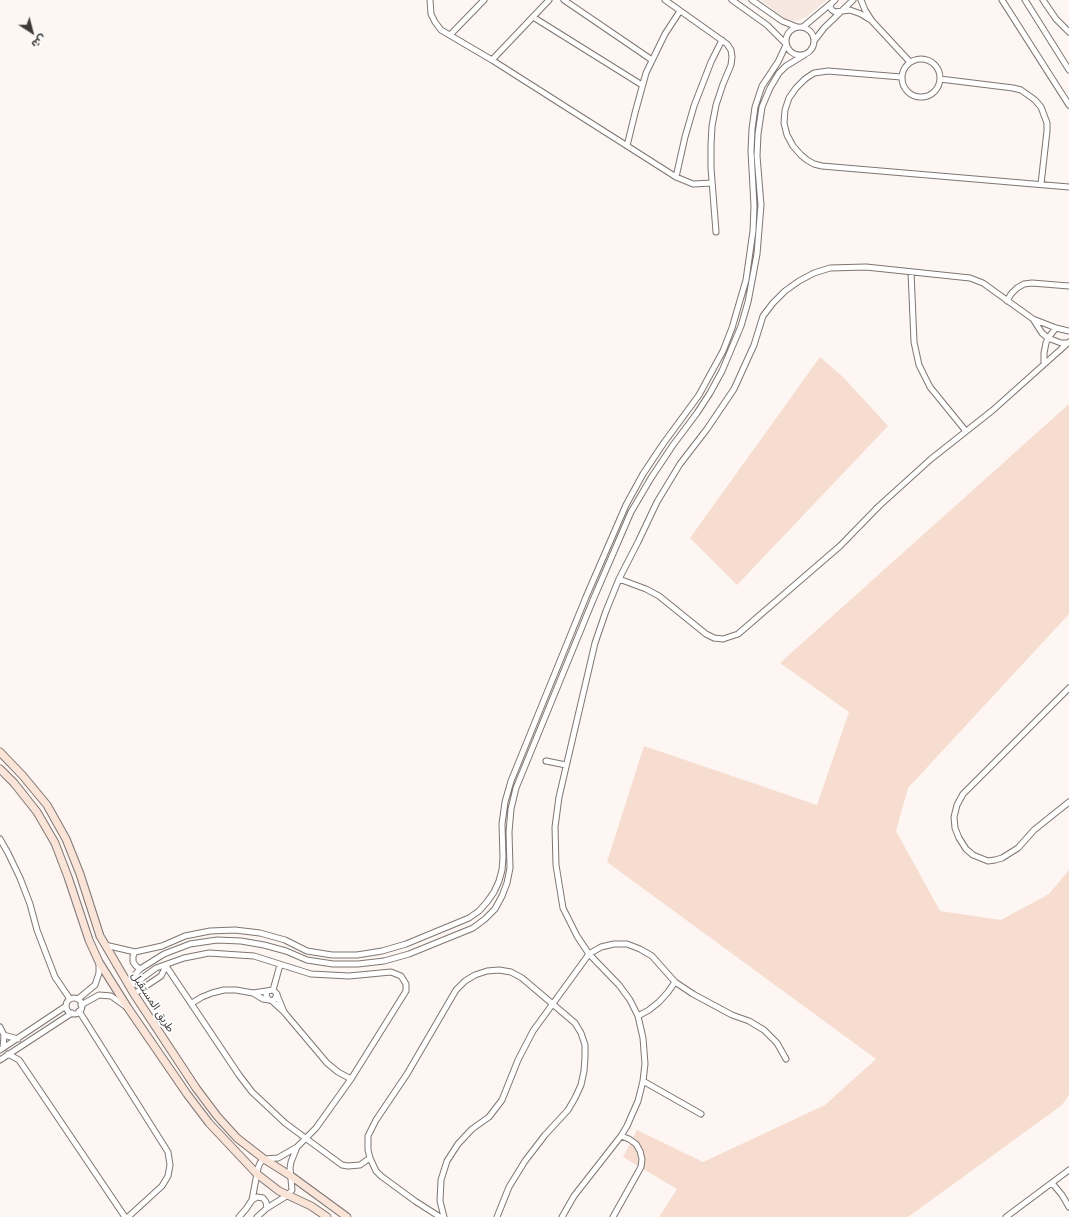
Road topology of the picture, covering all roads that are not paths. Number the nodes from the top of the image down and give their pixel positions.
1 (430, 0) edge
2 (484, 0) edge
3 (549, 0) edge
4 (564, 0) edge
5 (665, 0) edge
6 (732, 0) edge
7 (752, 0) edge
8 (854, 0) edge
9 (861, 0) edge
10 (1002, 0) edge
11 (1025, 0) edge
12 (1043, 0) edge
13 (833, 2) edge
14 (680, 11) junction
15 (842, 11) junction
16 (533, 17) junction
17 (872, 21) junction
18 (800, 27) junction
19 (1069, 32) edge
20 (450, 35) junction
21 (722, 40) junction
22 (814, 41) junction
23 (786, 44) junction
24 (804, 55) junction
25 (492, 60) junction
26 (652, 60) junction
27 (910, 62) junction
28 (1069, 70) edge
29 (901, 78) junction
30 (940, 79) junction
31 (642, 85) junction
32 (1069, 105) edge
33 (627, 146) junction
34 (676, 178) junction
35 (712, 183) junction
36 (1041, 184) junction
37 (1069, 187) edge
38 (716, 232) dead end
39 (910, 272) junction
40 (1069, 286) edge
41 (1007, 301) junction
42 (1033, 319) junction
43 (1056, 328) junction
44 (1069, 331) edge
45 (1048, 338) junction
46 (1069, 343) edge
47 (1044, 364) junction
48 (966, 430) junction
49 (619, 580) junction
50 (586, 597) junction
51 (593, 600) junction
52 (1069, 688) edge
53 (0, 752) edge
54 (546, 761) dead end
55 (566, 765) junction
56 (0, 769) edge
57 (1069, 802) edge
58 (0, 839) edge
59 (104, 945) junction
60 (136, 952) junction
61 (589, 954) junction
62 (99, 962) junction
63 (280, 965) junction
64 (166, 966) junction
65 (140, 969) junction
66 (675, 982) junction
67 (129, 985) junction
68 (270, 991) junction
69 (253, 993) junction
70 (134, 994) junction
71 (277, 996) junction
72 (70, 999) junction
73 (78, 999) junction
74 (270, 1000) junction
75 (192, 1003) junction
76 (553, 1003) junction
77 (82, 1005) junction
78 (66, 1006) junction
79 (128, 1008) junction
80 (79, 1011) junction
81 (284, 1012) junction
82 (72, 1013) junction
83 (638, 1016) junction
84 (0, 1027) edge
85 (4, 1035) junction
86 (18, 1039) junction
87 (20, 1047) junction
88 (1, 1049) edge
89 (8, 1054) junction
90 (786, 1059) dead end
91 (0, 1060) edge
92 (19, 1060) junction
93 (351, 1079) junction
94 (643, 1081) junction
95 (701, 1114) dead end
96 (621, 1136) junction
97 (306, 1138) junction
98 (248, 1147) junction
99 (297, 1147) junction
100 (232, 1148) junction
101 (370, 1158) junction
102 (264, 1159) junction
103 (1069, 1170) edge
104 (257, 1174) junction
105 (291, 1176) junction
106 (1052, 1183) junction
107 (308, 1189) junction
108 (288, 1195) junction
109 (252, 1200) junction
110 (312, 1206) junction
111 (1069, 1207) edge
112 (267, 1208) junction
113 (127, 1217) edge
114 (239, 1217) edge
115 (258, 1217) edge
116 (327, 1217) edge
117 (347, 1217) edge
118 (440, 1217) edge
119 (444, 1217) edge
120 (497, 1217) edge
121 (562, 1217) edge
122 (613, 1217) edge
123 (1006, 1217) edge

1 - 20 street
2 - 20 street
3 - 16 street
4 - 26 street
5 - 14 street
6 - 23 street
7 - 18 street
8 - 15 street
9 - 17 street
10 - 32 street
11 - 28 street
12 - 19 street
13 - 15 street
13 - 18 street
14 - 21 street
14 - 26 street
15 - 17 street
15 - 22 street
16 - 25 street
16 - 31 street
17 - 27 street
18 - 22 street
18 - 23 street
20 - 25 street
21 - 34 street
21 - 35 street
22 - 24 street
23 - 24 street
23 - 50 street
24 - 51 street
25 - 33 street
26 - 31 street
27 - 29 street
27 - 30 street
29 - 30 street
29 - 36 street
30 - 36 street
31 - 33 street
33 - 34 street
34 - 35 street
35 - 38 street
36 - 37 street
39 - 41 street
39 - 48 street
39 - 49 street
40 - 41 street
41 - 42 street
42 - 43 street
42 - 45 street
43 - 44 street
43 - 45 street
45 - 46 street
45 - 47 street
46 - 47 street
47 - 48 street
48 - 49 street
49 - 55 street
50 - 51 street
50 - 60 street
51 - 65 street
52 - 57 street
53 - 59 main road, طريق المستقبل
54 - 55 street
55 - 61 street
56 - 62 main road
58 - 72 street
59 - 60 street
59 - 67 main road, طريق المستقبل
60 - 65 street
61 - 66 street
61 - 76 street
61 - 83 street
62 - 73 street
62 - 79 main road
63 - 64 street
63 - 68 street
63 - 93 street
64 - 67 street
64 - 70 street
64 - 75 street
65 - 67 street
66 - 83 street
66 - 90 street
67 - 70 main road, طريق المستقبل
68 - 69 street
68 - 71 street
68 - 74 street
69 - 74 street
69 - 75 street
70 - 98 main road, طريق المستقبل
71 - 74 street
71 - 81 street
72 - 73 street
72 - 78 street
73 - 77 street
74 - 81 street
75 - 97 street
76 - 101 street
76 - 119 street
76 - 120 street
77 - 79 street
77 - 80 street
78 - 82 street
78 - 86 street
79 - 100 main road
80 - 82 street
80 - 113 street
81 - 93 street
82 - 87 street
83 - 94 street
84 - 85 street
85 - 86 street
85 - 88 street
86 - 88 street
87 - 89 street
87 - 92 street
89 - 91 street
89 - 92 street
92 - 113 street
93 - 97 street
94 - 95 street
94 - 96 street
96 - 121 street
96 - 122 street
97 - 99 street
97 - 101 street
98 - 100 main road
98 - 102 main road, طريق المستقبل
99 - 102 street
99 - 105 street
100 - 104 main road
101 - 118 street
102 - 104 street
102 - 105 main road, طريق المستقبل
103 - 106 street
104 - 108 main road
104 - 109 street
105 - 107 main road, طريق المستقبل
105 - 108 street
106 - 111 street
106 - 123 street
107 - 110 main road
107 - 117 main road, طريق المستقبل
108 - 110 main road
108 - 112 street
109 - 112 street
109 - 114 street
110 - 116 main road
112 - 115 street

